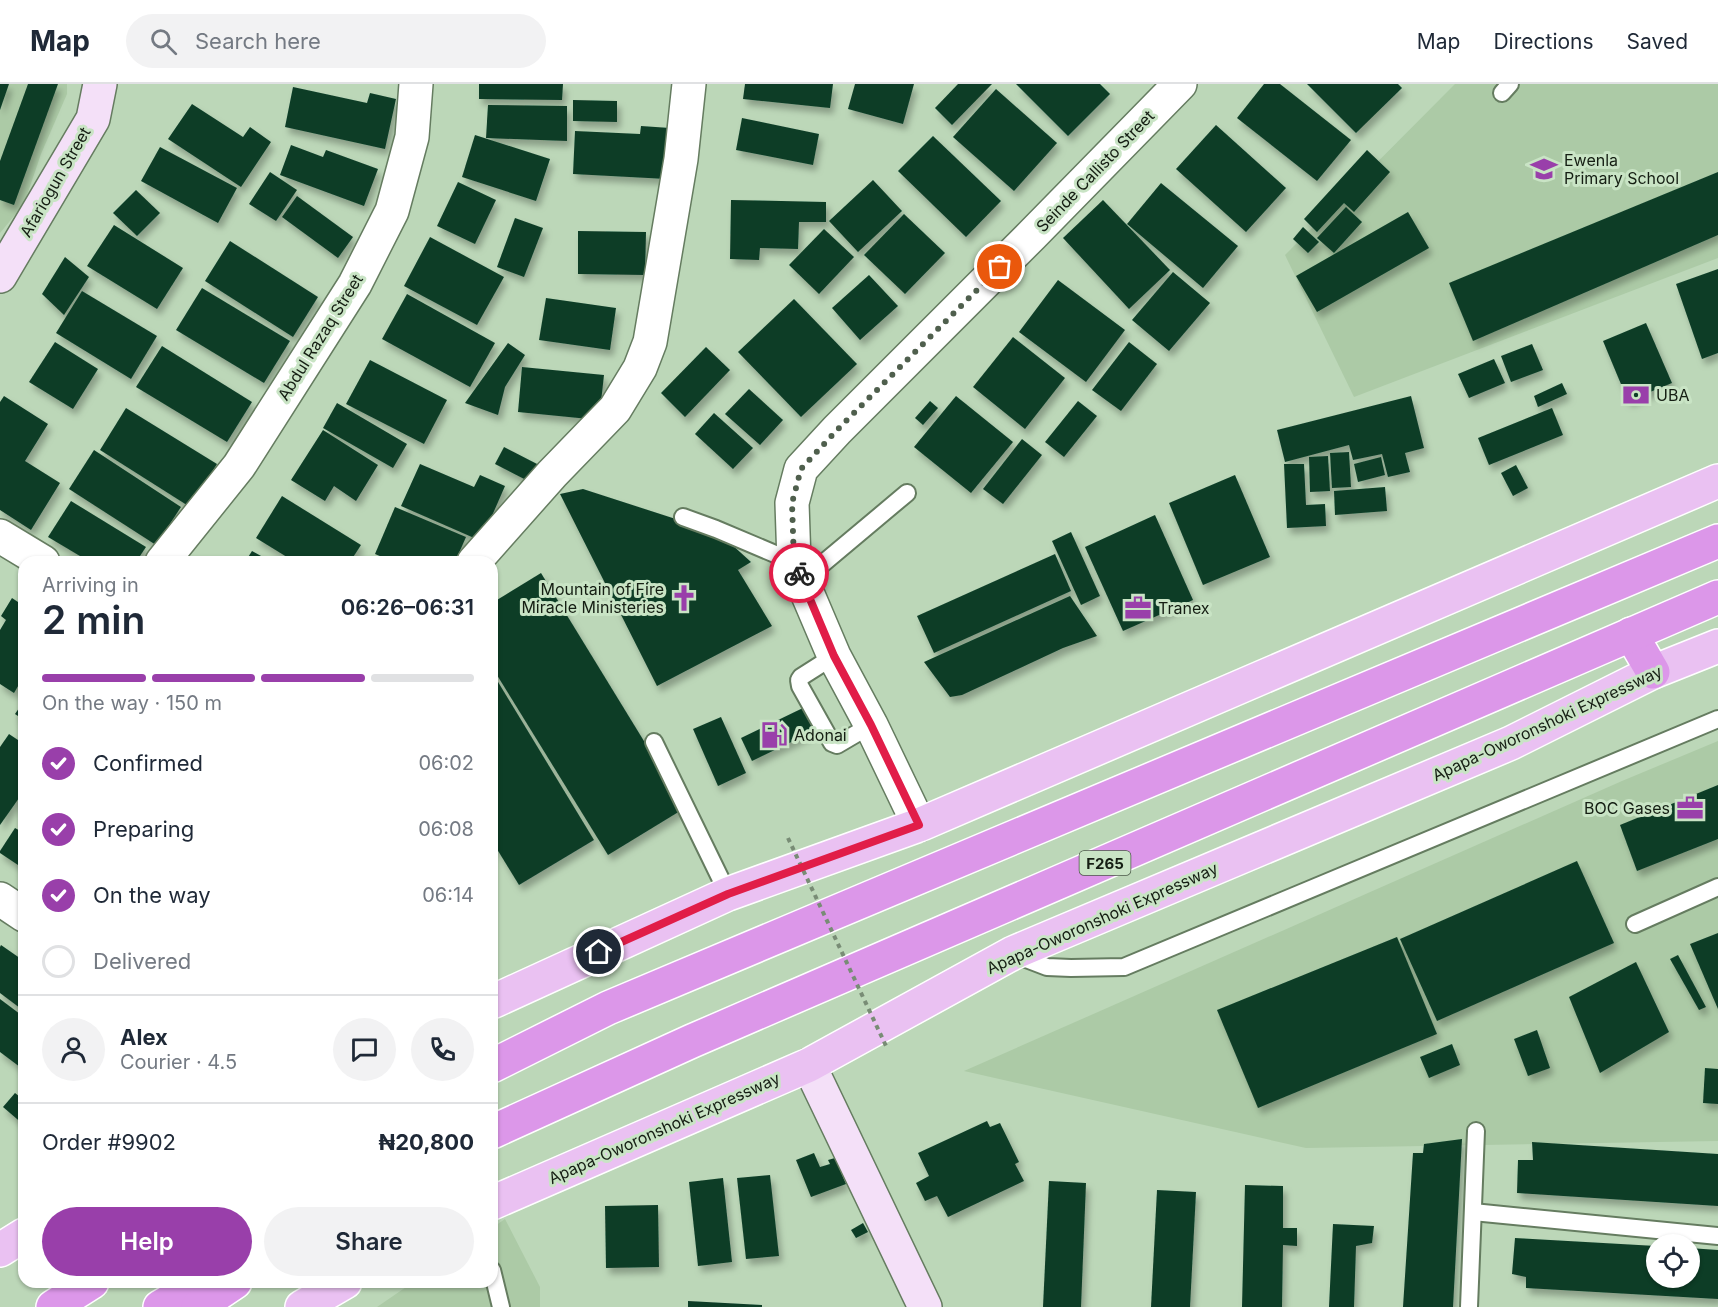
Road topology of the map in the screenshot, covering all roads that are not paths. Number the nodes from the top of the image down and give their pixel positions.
1 (100, 84) edge
2 (416, 84) edge
3 (689, 84) edge
4 (1180, 84) edge
5 (0, 276) edge
6 (1718, 481) edge
7 (907, 493) dead end
8 (683, 517) dead end
9 (0, 536) edge
10 (1718, 541) edge
11 (33, 556) edge
12 (167, 556) edge
13 (479, 556) edge
14 (798, 572) junction
15 (1718, 597) edge
16 (1631, 634) junction
17 (1718, 646) edge
18 (834, 656) junction
19 (1653, 672) junction
20 (1718, 720) edge
21 (871, 725) junction
22 (654, 742) dead end
23 (919, 825) junction
24 (1718, 886) edge
25 (728, 894) junction
26 (0, 899) edge
27 (18, 911) edge
28 (1635, 924) dead end
29 (1013, 953) junction
30 (498, 999) edge
31 (498, 1063) edge
32 (809, 1065) junction
33 (498, 1128) edge
34 (1476, 1131) dead end
35 (498, 1200) edge
36 (1473, 1212) junction
37 (1718, 1236) edge
38 (18, 1239) edge
39 (0, 1250) edge
40 (83, 1288) edge
41 (193, 1288) edge
42 (226, 1288) edge
43 (335, 1288) edge
44 (496, 1288) edge
45 (53, 1307) edge
46 (160, 1307) edge
47 (198, 1307) edge
48 (302, 1307) edge
49 (501, 1307) edge
50 (926, 1307) edge
51 (1469, 1307) edge

1 - 5 street, Afariogun Street
2 - 12 street, Abdul Razaq Street
3 - 13 street
4 - 14 street, Seinde Callisto Street
6 - 23 main road
7 - 14 lane
8 - 14 lane
9 - 11 street
10 - 31 highway
14 - 18 street, Seinde Callisto Street
15 - 16 highway, F265
16 - 19 highway
16 - 33 highway, F265
17 - 19 main road, Apapa-Oworonshoki Expressway
18 - 21 street, Seinde Callisto Street
18 - 21 lane
19 - 29 main road, Apapa-Oworonshoki Expressway
20 - 29 lane
21 - 23 street, Seinde Callisto Street
22 - 25 lane
23 - 25 main road
24 - 28 lane
25 - 30 main road
26 - 27 street
29 - 32 main road, Apapa-Oworonshoki Expressway
32 - 35 main road, Apapa-Oworonshoki Expressway
32 - 50 street
34 - 36 lane
36 - 37 lane
36 - 51 lane
38 - 39 main road
40 - 45 highway
41 - 46 highway
42 - 47 highway
43 - 48 main road
44 - 49 lane

